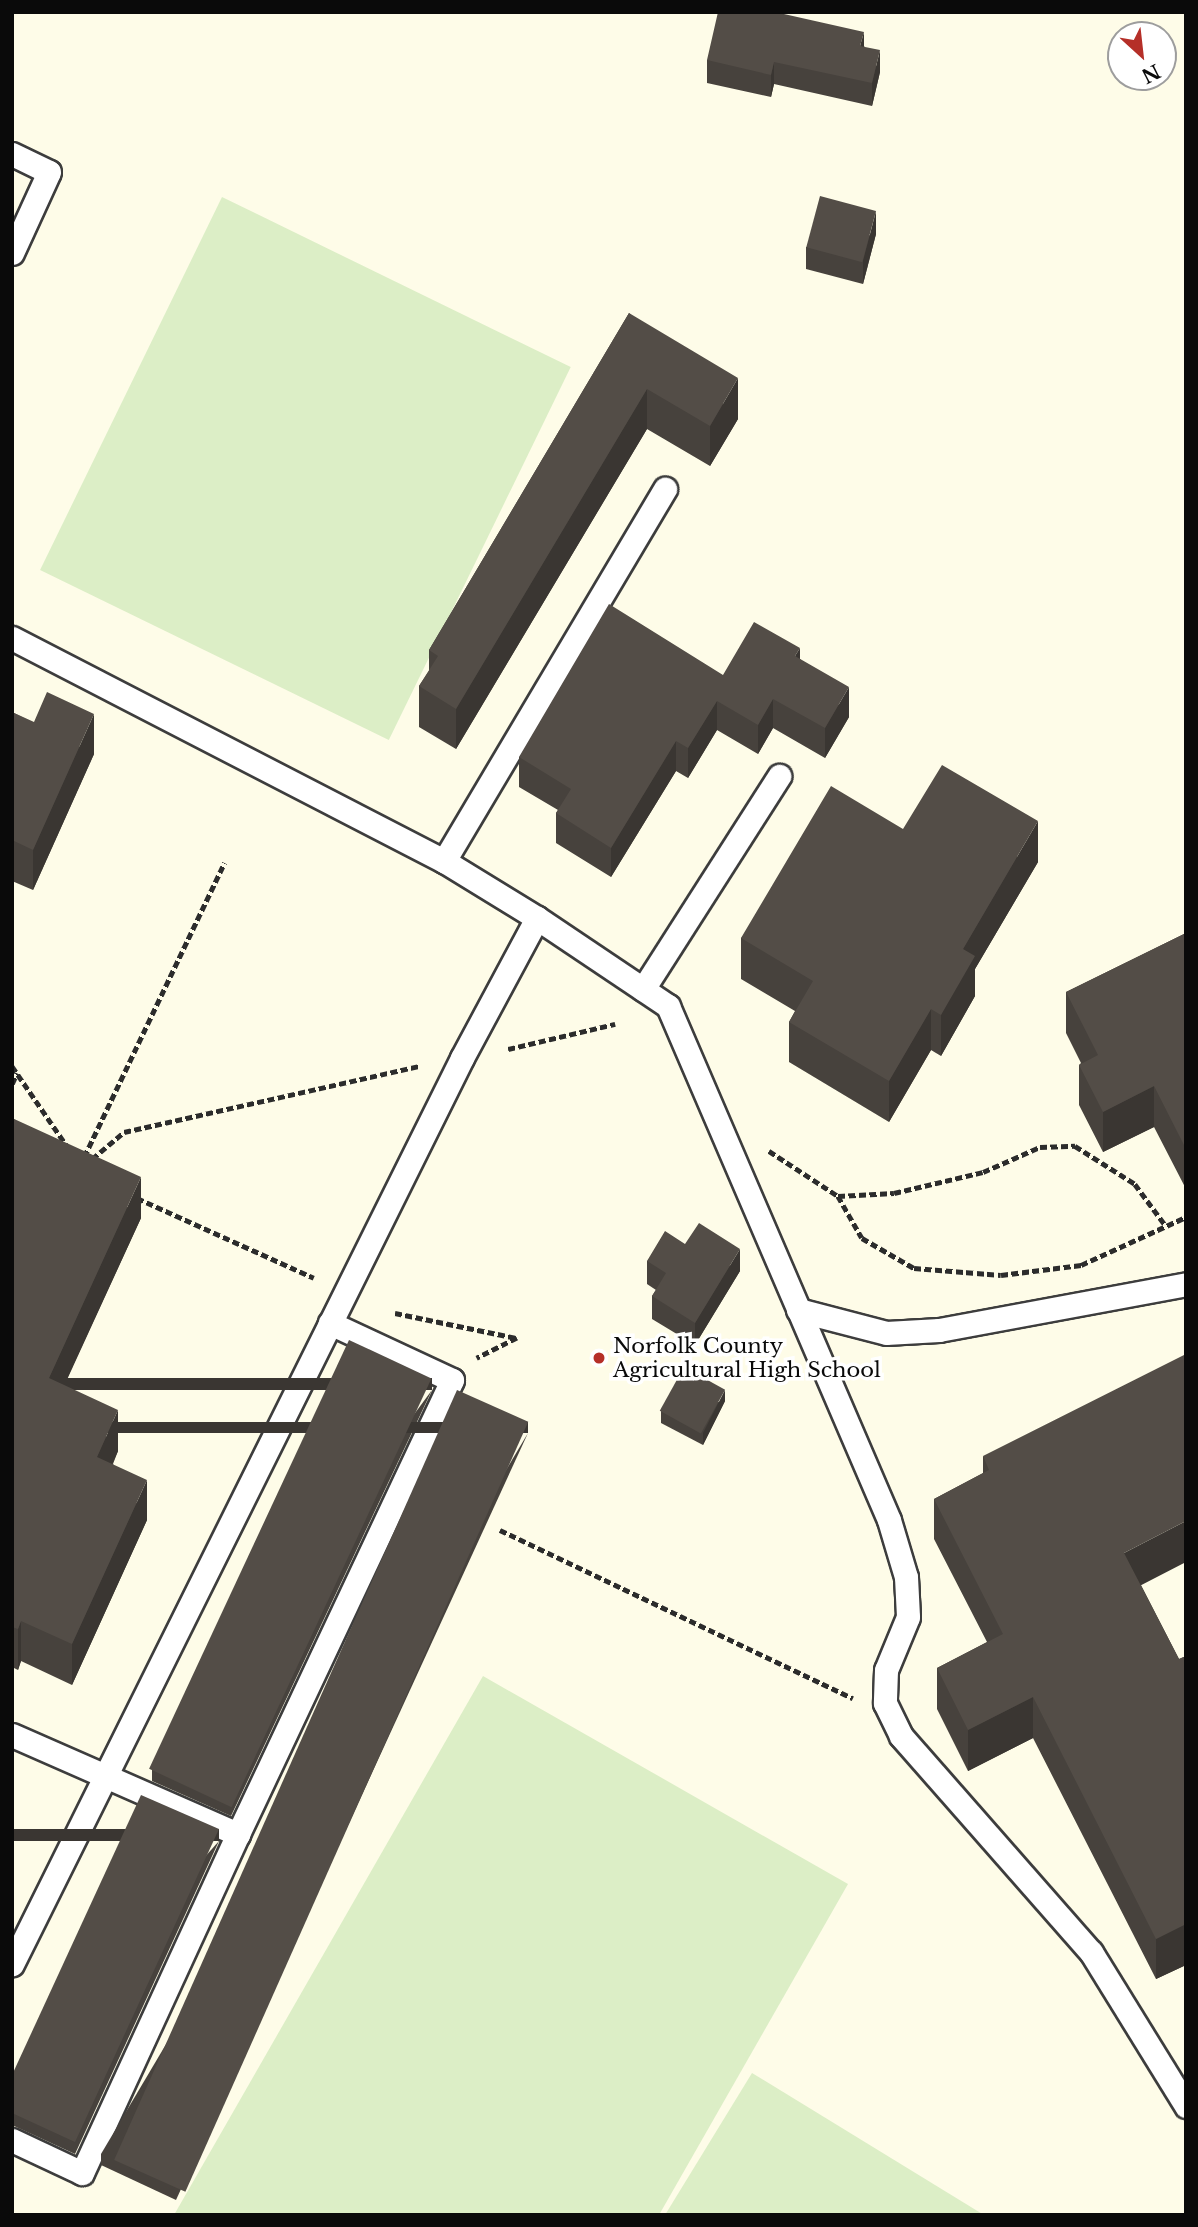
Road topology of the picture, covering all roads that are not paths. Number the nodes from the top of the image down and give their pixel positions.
1 (12, 154) edge
2 (12, 253) edge
3 (665, 489) dead end
4 (12, 638) edge
5 (779, 776) dead end
6 (444, 860) junction
7 (537, 918) junction
8 (643, 989) junction
9 (1186, 1284) edge
10 (798, 1310) junction
11 (330, 1323) junction
12 (12, 1735) edge
13 (105, 1772) junction
14 (239, 1834) junction
15 (12, 1964) edge
16 (1186, 2106) edge
17 (12, 2140) edge

1 - 2 lane
3 - 6 lane
4 - 6 lane
5 - 8 lane
6 - 7 lane
7 - 8 lane
7 - 11 lane
8 - 10 lane
9 - 10 lane
10 - 16 lane
11 - 13 lane
11 - 14 lane
12 - 13 lane
13 - 14 lane
13 - 15 lane
14 - 17 lane

